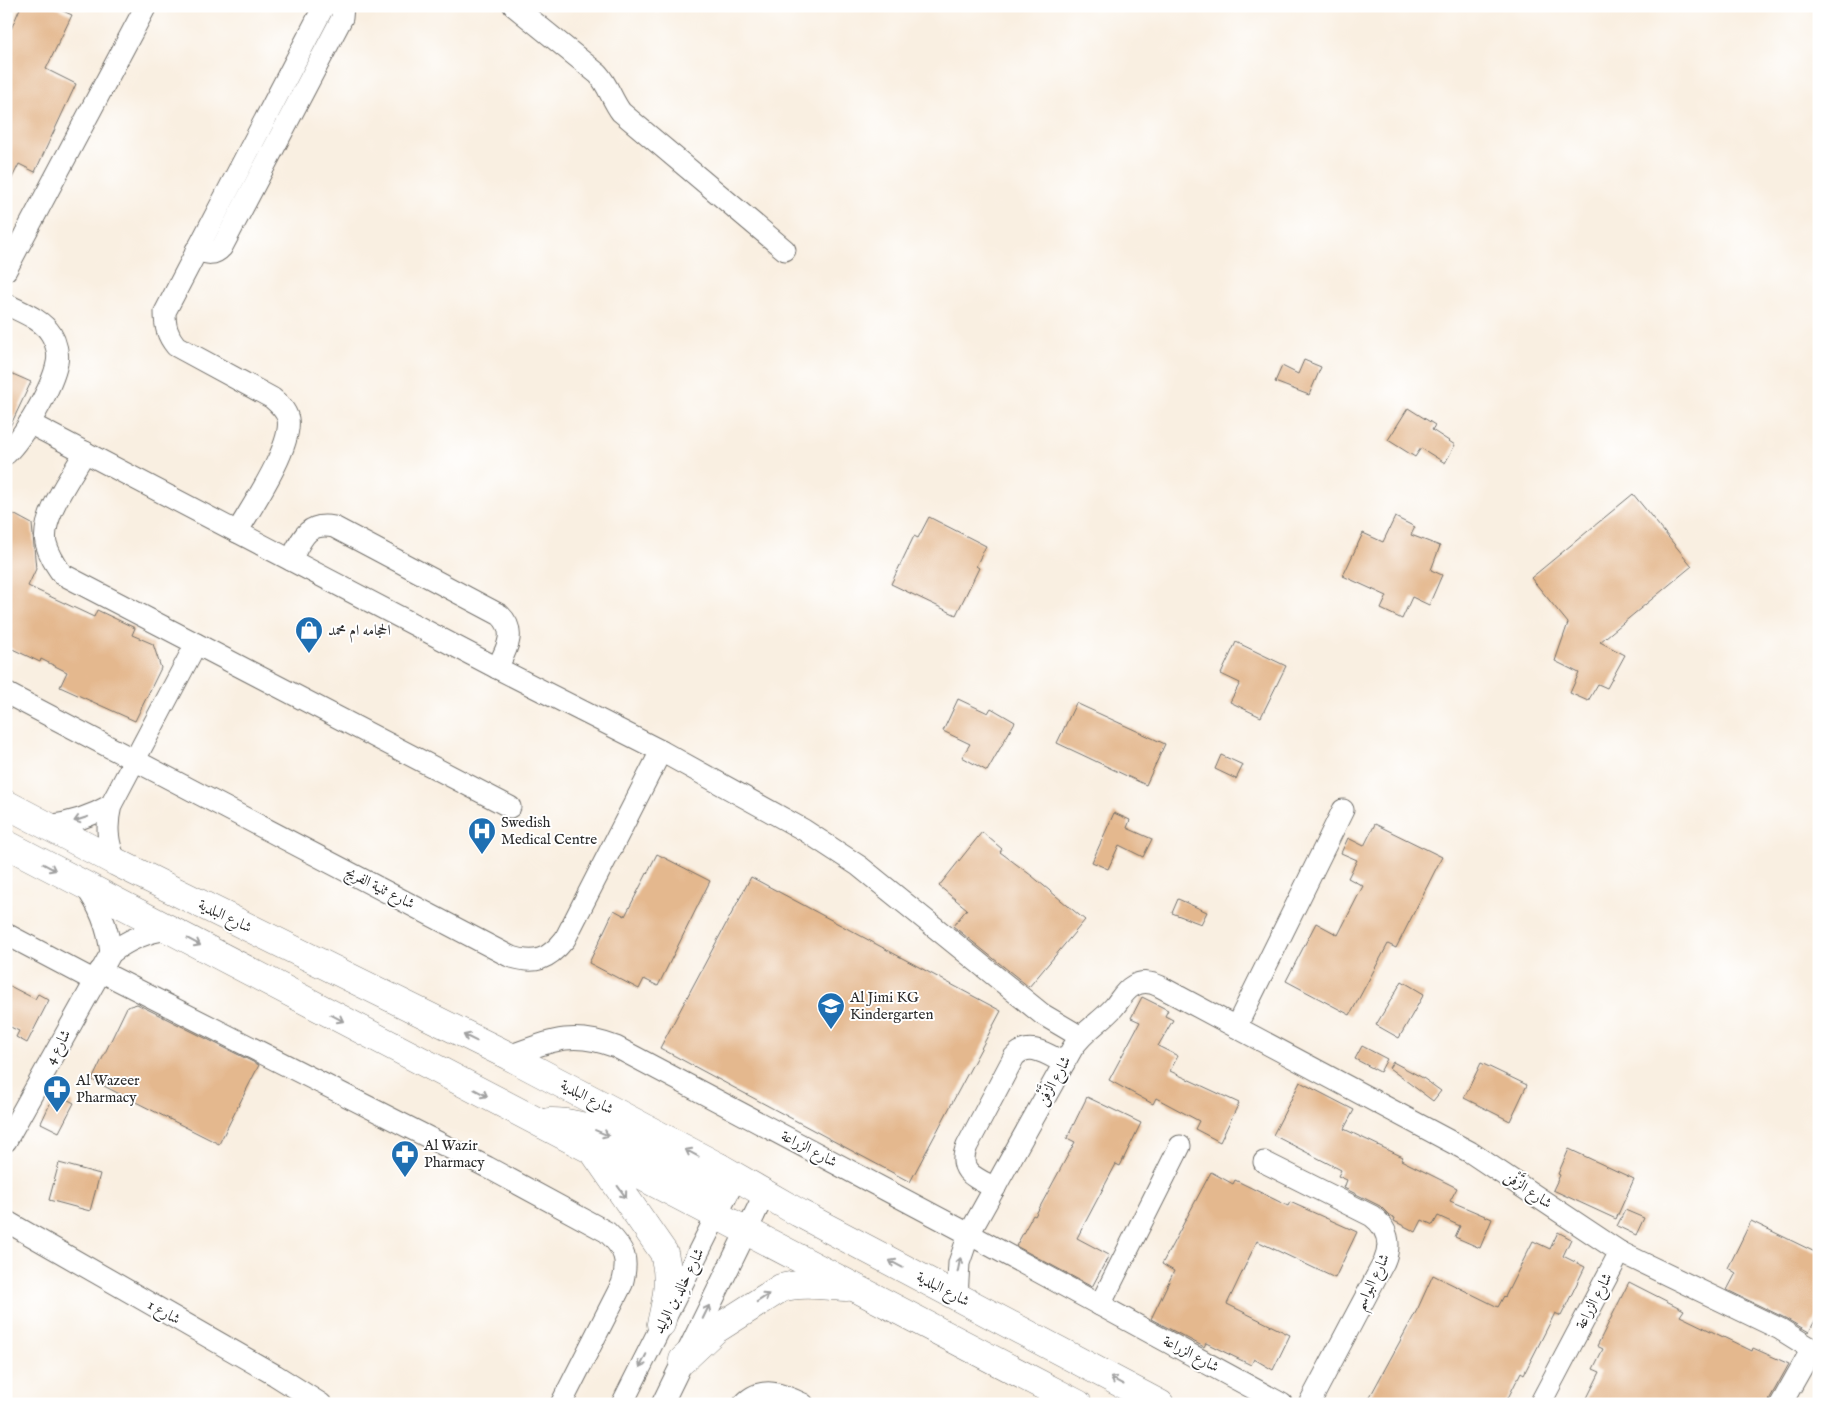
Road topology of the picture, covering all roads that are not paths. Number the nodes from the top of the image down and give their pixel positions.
1 (146, 6) edge
2 (324, 6) edge
3 (343, 6) edge
4 (514, 6) edge
5 (196, 250) junction
6 (785, 250) dead end
7 (6, 270) edge
8 (6, 304) edge
9 (29, 423) junction
10 (85, 452) junction
11 (6, 454) edge
12 (237, 532) junction
13 (290, 560) junction
14 (196, 644) junction
15 (497, 668) junction
16 (6, 693) edge
17 (661, 751) junction
18 (135, 761) junction
19 (6, 804) edge
20 (111, 805) junction
21 (510, 807) dead end
22 (1343, 810) dead end
23 (48, 826) junction
24 (6, 844) edge
25 (116, 862) junction
26 (83, 885) junction
27 (168, 928) junction
28 (6, 934) edge
29 (102, 968) junction
30 (1236, 1027) junction
31 (1081, 1037) junction
32 (509, 1056) junction
33 (1064, 1063) junction
34 (537, 1123) junction
35 (6, 1141) edge
36 (1180, 1146) dead end
37 (593, 1152) junction
38 (1264, 1162) dead end
39 (728, 1172) junction
40 (995, 1188) junction
41 (765, 1193) junction
42 (718, 1215) junction
43 (6, 1222) edge
44 (746, 1230) junction
45 (969, 1234) junction
46 (1620, 1252) junction
47 (857, 1287) junction
48 (957, 1297) junction
49 (1100, 1305) junction
50 (661, 1324) junction
51 (1815, 1350) edge
52 (683, 1360) junction
53 (321, 1404) edge
54 (561, 1404) edge
55 (622, 1404) edge
56 (662, 1404) edge
57 (744, 1404) edge
58 (804, 1404) edge
59 (1078, 1404) edge
60 (1160, 1404) edge
61 (1282, 1404) edge
62 (1309, 1404) edge
63 (1540, 1404) edge
64 (1781, 1404) edge

1 - 7 street
2 - 5 street
3 - 5 street
4 - 6 street
5 - 12 street
8 - 9 street
9 - 10 street
9 - 11 street
10 - 12 street
10 - 14 street
12 - 13 street
13 - 15 street
13 - 15 street
14 - 18 street
14 - 21 street
15 - 17 street
16 - 18 street, شارع ثنية الفريج
17 - 18 street, شارع ثنية الفريج
17 - 31 street
18 - 20 street
19 - 23 main road, شارع البلدية
20 -> 23 street
20 - 25 street
22 - 30 street
23 - 25 main road, شارع البلدية
24 -> 26 main road
32 -> 25 main road, شارع البلدية
26 - 27 main road
26 - 29 street
27 - 29 street, شارع 4
27 -> 34 main road
28 - 29 street
29 - 35 street, شارع 4
29 - 54 street
30 - 31 street, شارع الزَّفْن
30 - 46 street, شارع الزَّفْن
31 - 33 street, شارع الزَّفْن
39 -> 32 main road, شارع البلدية
32 - 45 street, شارع الزراعة
33 - 40 street, شارع الزَّفْن
33 - 40 street
34 - 37 main road
34 -> 39 main road
36 - 49 street
37 - 42 main road
37 -> 50 main road
38 - 62 street, شارع البواسم
39 - 41 main road, شارع البلدية
39 - 42 street, شارع خالِد بن الوليد
40 - 45 street, شارع الزَّفْن
41 - 44 street
48 -> 41 main road, شارع البلدية
42 - 44 main road
42 - 50 street, شارع خالِد بن الوليد
43 - 53 street, شارع 1
44 - 47 main road
52 -> 44 street
48 -> 45 street, شارع الزَّفْن
45 - 49 street, شارع الزراعة
46 - 51 street, شارع الزَّفْن
46 - 63 street, شارع الزراعة
52 -> 47 main road
47 - 59 main road
60 -> 48 main road, شارع البلدية
49 - 61 street, شارع الزراعة
50 -> 55 street, شارع خالِد بن الوليد
51 - 64 street
52 - 56 street
57 - 58 street

